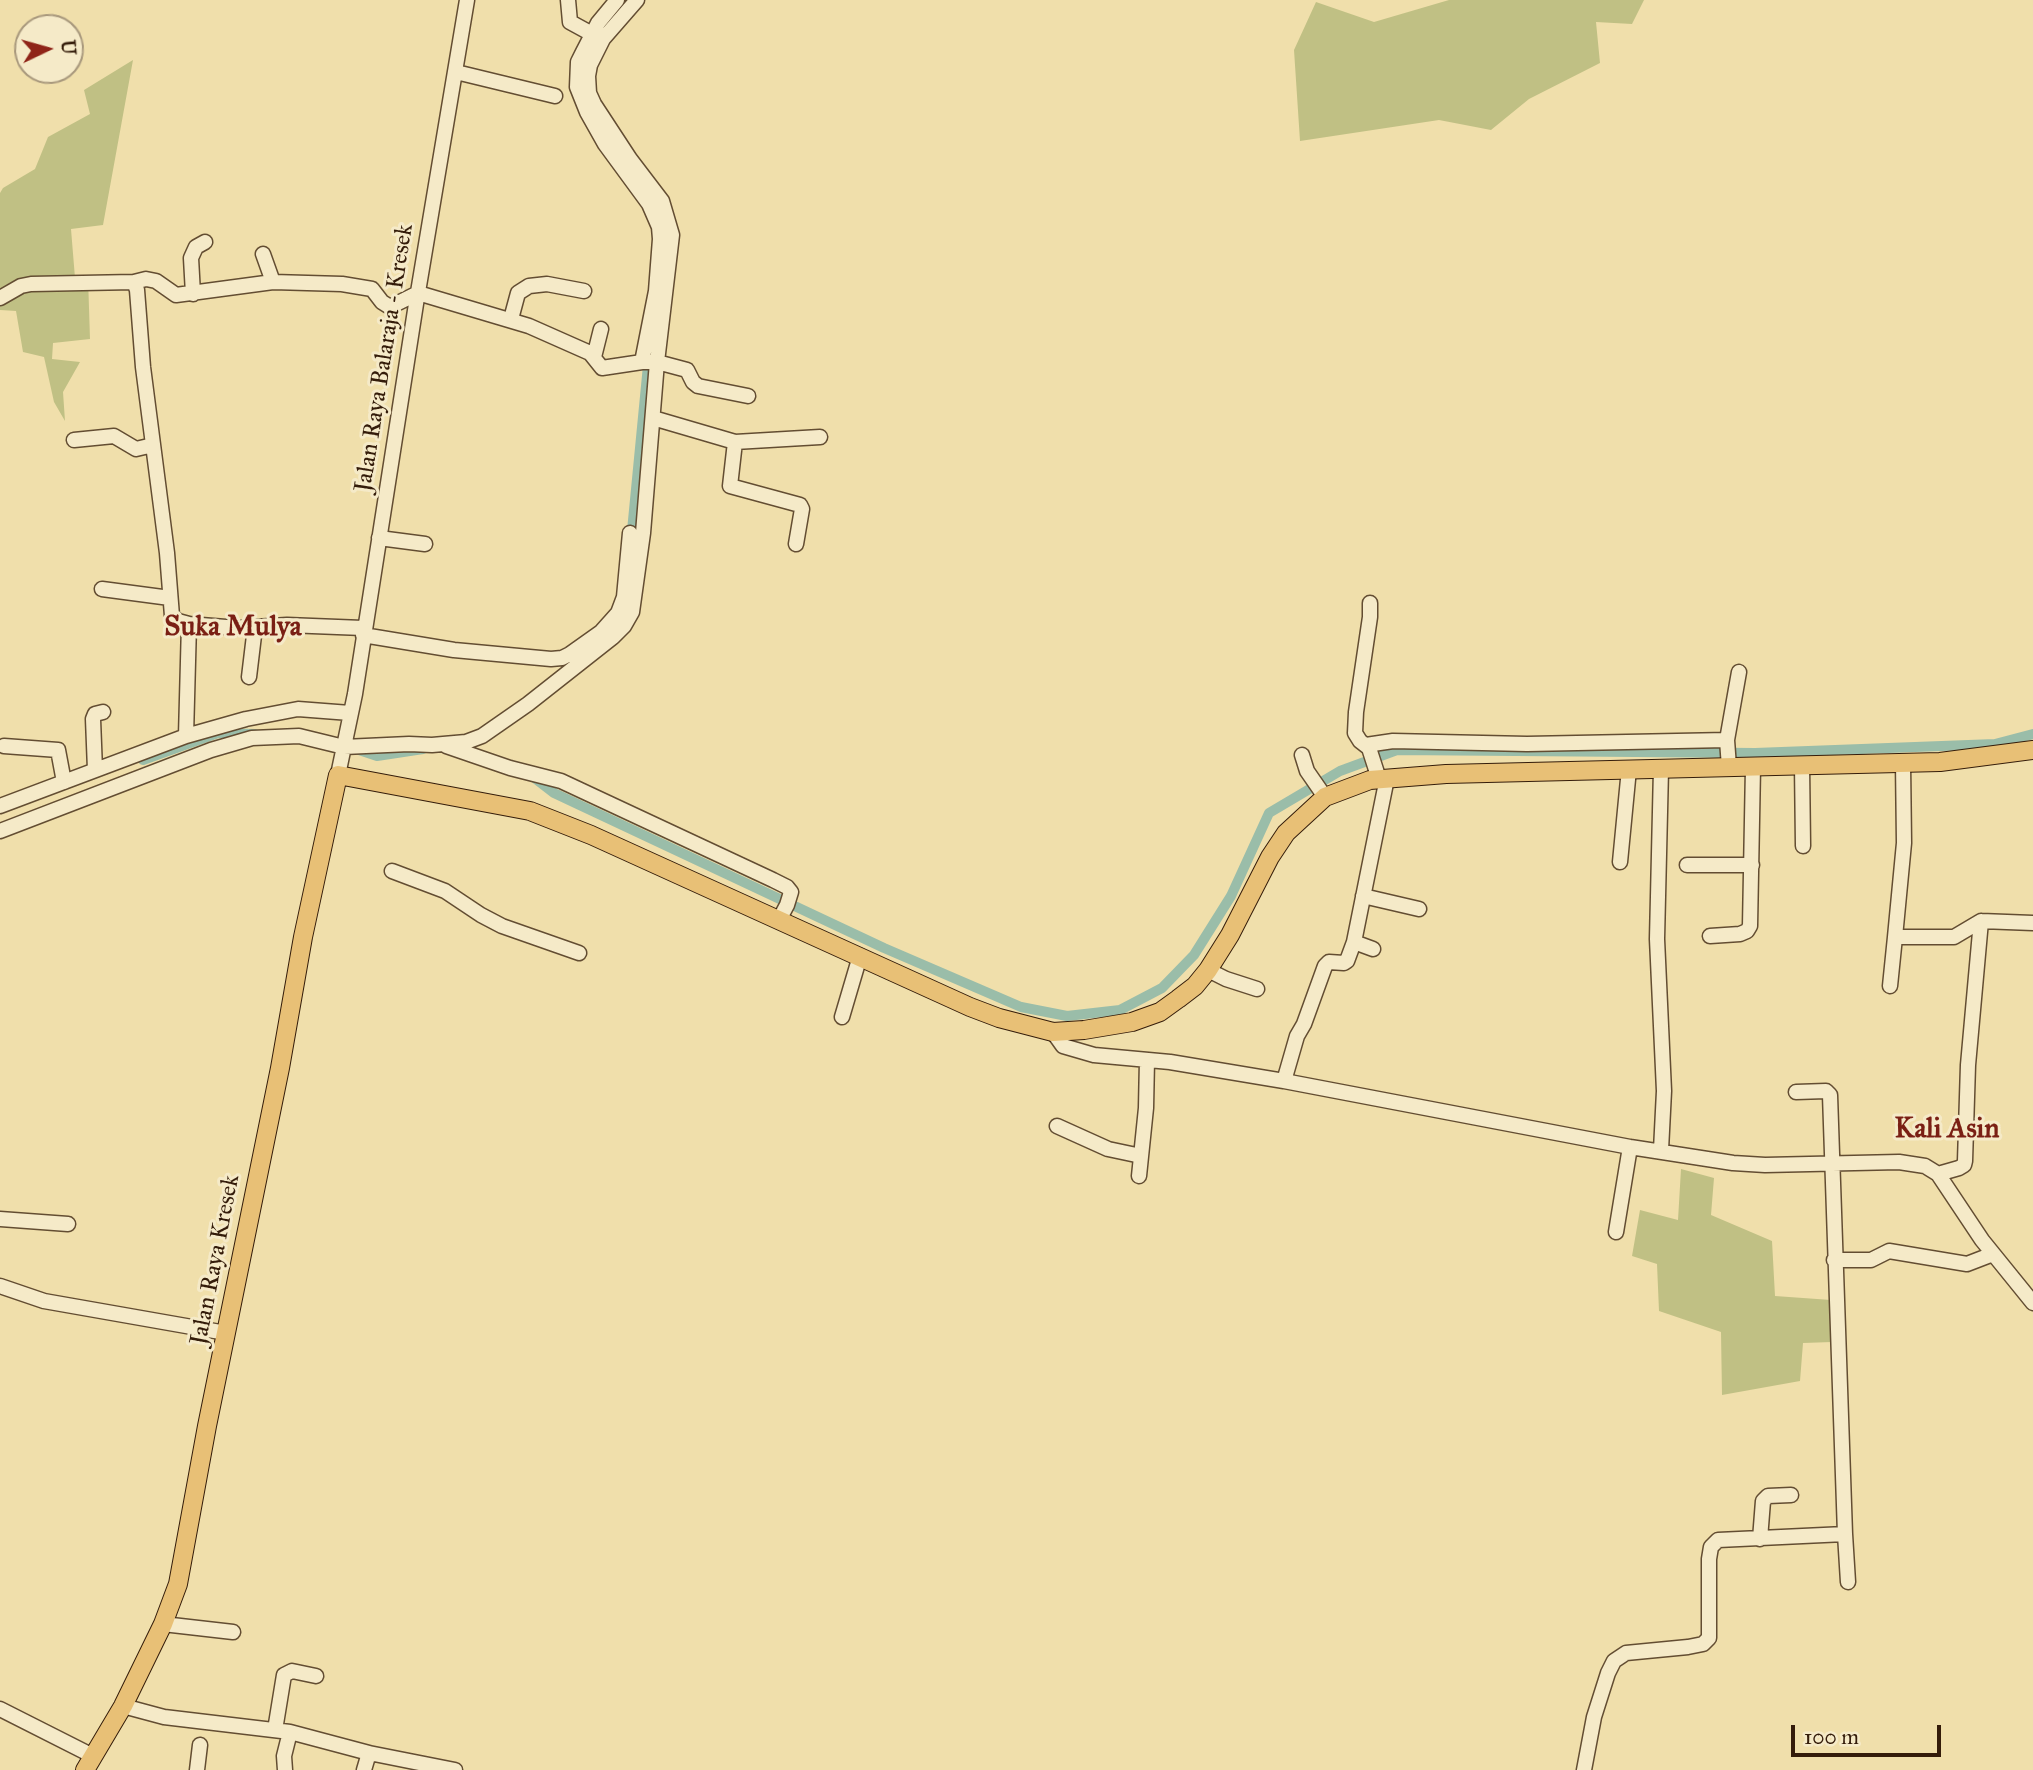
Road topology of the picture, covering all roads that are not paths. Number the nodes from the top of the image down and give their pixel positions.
1 (467, 0) edge
2 (568, 0) edge
3 (617, 0) edge
4 (637, 0) edge
5 (592, 34) junction
6 (456, 72) junction
7 (555, 96) dead end
8 (205, 242) dead end
9 (263, 254) dead end
10 (134, 282) junction
11 (272, 282) junction
12 (584, 290) dead end
13 (418, 293) junction
14 (193, 294) junction
15 (0, 298) edge
16 (511, 319) junction
17 (601, 329) dead end
18 (594, 356) junction
19 (650, 362) junction
20 (748, 396) dead end
21 (653, 418) junction
22 (820, 437) dead end
23 (74, 440) dead end
24 (735, 442) junction
25 (153, 445) junction
26 (630, 533) dead end
27 (379, 538) junction
28 (425, 544) dead end
29 (796, 544) dead end
30 (102, 589) dead end
31 (170, 598) junction
32 (1370, 603) dead end
33 (190, 624) junction
34 (255, 627) junction
35 (363, 632) junction
36 (1739, 672) dead end
37 (249, 677) dead end
38 (103, 712) dead end
39 (350, 718) junction
40 (1727, 743) junction
41 (443, 744) junction
42 (186, 745) junction
43 (345, 745) junction
44 (4, 746) dead end
45 (1367, 747) junction
46 (2033, 750) edge
47 (1302, 755) dead end
48 (1903, 763) junction
49 (1728, 765) junction
50 (1802, 765) junction
51 (1753, 767) junction
52 (1629, 769) junction
53 (1661, 769) junction
54 (95, 770) junction
55 (1380, 774) junction
56 (338, 775) junction
57 (64, 782) junction
58 (1322, 793) junction
59 (0, 806) edge
60 (0, 831) edge
61 (1803, 846) dead end
62 (1620, 862) dead end
63 (1687, 865) dead end
64 (1752, 865) junction
65 (392, 871) dead end
66 (1363, 896) junction
67 (785, 907) junction
68 (1419, 909) dead end
69 (1981, 921) junction
70 (2033, 923) edge
71 (1710, 936) dead end
72 (1895, 937) junction
73 (1354, 942) junction
74 (1373, 949) dead end
75 (579, 953) dead end
76 (860, 956) junction
77 (1208, 970) junction
78 (1890, 986) dead end
79 (1257, 989) dead end
80 (842, 1017) dead end
81 (1053, 1032) junction
82 (1147, 1060) junction
83 (1284, 1081) junction
84 (1796, 1092) dead end
85 (1057, 1126) dead end
86 (1630, 1147) junction
87 (1661, 1150) junction
88 (1141, 1156) junction
89 (1832, 1164) junction
90 (1938, 1174) junction
91 (1139, 1176) dead end
92 (0, 1219) edge
93 (68, 1224) dead end
94 (1616, 1232) dead end
95 (1993, 1254) junction
96 (1834, 1260) junction
97 (0, 1286) edge
98 (2033, 1303) edge
99 (226, 1333) junction
100 (1791, 1495) dead end
101 (1845, 1534) junction
102 (1760, 1539) junction
103 (1848, 1582) dead end
104 (163, 1624) junction
105 (233, 1632) dead end
106 (316, 1676) dead end
107 (123, 1706) junction
108 (0, 1709) edge
109 (283, 1731) junction
110 (200, 1745) dead end
111 (369, 1753) junction
112 (89, 1763) edge
113 (197, 1770) edge
114 (285, 1770) edge
115 (364, 1770) edge
116 (455, 1770) edge
117 (1584, 1770) edge

1 - 6 street, Jalan Raya Balaraja - Kresek
2 - 5 street
3 - 5 street
4 - 19 street
5 - 19 street
6 - 7 street
6 - 13 street, Jalan Raya Balaraja - Kresek
8 - 14 street
9 - 11 street
10 - 14 street
10 - 15 street
10 - 25 street
11 - 13 street
11 - 14 street
12 - 16 street
13 - 16 street
13 - 27 street, Jalan Raya Balaraja - Kresek
16 - 18 street
17 - 18 street
18 - 19 street
19 - 20 street
19 - 21 street
21 - 24 street
21 - 41 street
22 - 24 street
23 - 25 street
24 - 29 street
25 - 31 street
26 - 35 street
27 - 28 street
27 - 35 street, Jalan Raya Balaraja - Kresek
30 - 31 street
31 - 33 street
32 - 45 street
33 - 34 street
33 - 42 street
34 - 35 street
34 - 37 street
35 - 39 street, Jalan Raya Balaraja - Kresek
36 - 40 street
38 - 54 street
39 - 42 street
39 - 43 street, Jalan Raya Balaraja - Kresek
40 - 45 street
40 - 49 street
41 - 43 street
41 - 67 street
42 - 43 street
42 - 54 street
42 - 60 street
43 - 56 street, Jalan Raya Kresek
44 - 57 street
45 - 55 street
46 - 48 main road
47 - 58 street
48 - 50 main road
48 - 72 street
49 - 51 main road
49 - 53 main road
50 - 51 main road
50 - 61 street
51 - 64 street
52 - 53 main road
52 - 55 main road
52 - 62 street
53 - 87 street
54 - 57 street
55 - 58 main road
55 - 66 street
56 - 67 main road
56 - 99 main road, Jalan Raya Kresek
57 - 59 street
58 - 77 main road
63 - 64 street
64 - 71 street
65 - 75 street
66 - 68 street
66 - 73 street
67 - 76 main road
69 - 70 street
69 - 72 street
69 - 90 street
72 - 78 street
73 - 74 street
73 - 83 street
76 - 80 street
76 - 81 main road
77 - 79 street
77 - 81 main road
81 - 82 street
82 - 83 street
82 - 88 street
83 - 86 street
84 - 89 street
85 - 88 street
86 - 87 street
86 - 94 street
87 - 89 street
88 - 91 street
89 - 90 street
89 - 96 street
90 - 95 street
92 - 93 street
95 - 96 street
95 - 98 street
96 - 101 street
97 - 99 street
99 - 104 main road, Jalan Raya Kresek
100 - 102 street
101 - 102 street
101 - 103 street
102 - 117 street
104 - 105 street
104 - 107 main road, Jalan Raya Kresek
106 - 109 street
107 - 109 street
107 - 112 main road, Jalan Raya Kresek
108 - 112 street
109 - 111 street
109 - 114 street
110 - 113 street
111 - 115 street
111 - 116 street

